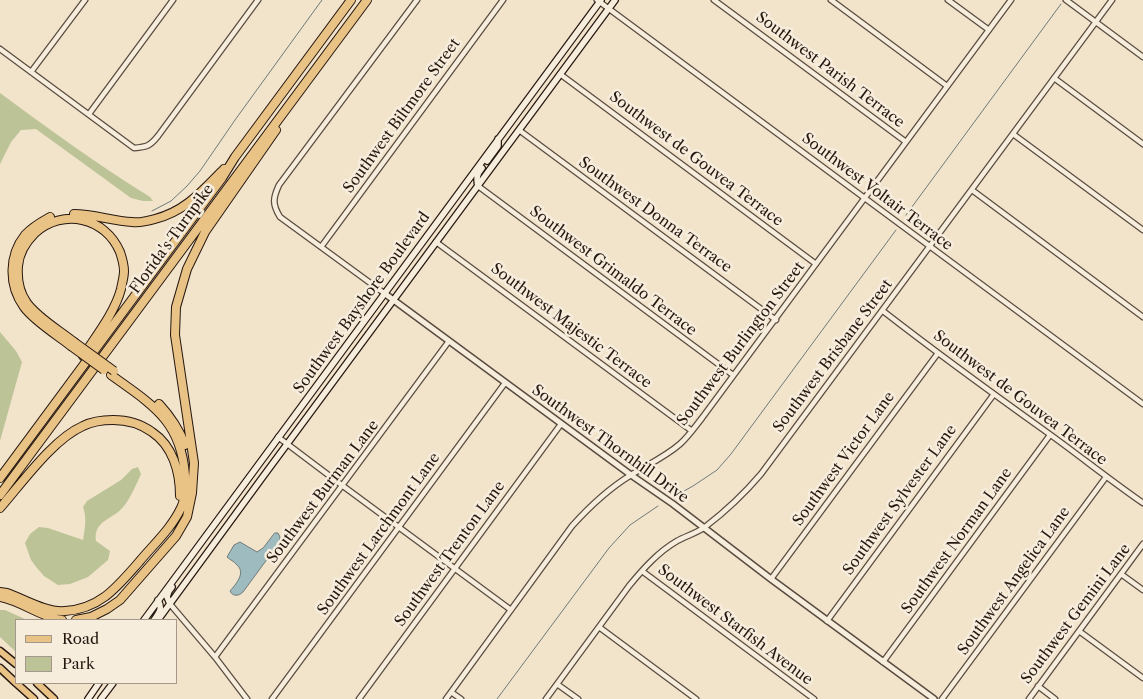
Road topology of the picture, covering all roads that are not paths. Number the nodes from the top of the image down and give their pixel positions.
1 (85, 0) edge
2 (172, 0) edge
3 (258, 0) edge
4 (351, 0) edge
5 (367, 0) edge
6 (417, 0) edge
7 (503, 0) edge
8 (615, 0) edge
9 (714, 0) edge
10 (831, 0) edge
11 (948, 0) edge
12 (1011, 0) edge
13 (1066, 0) edge
14 (1112, 0) edge
15 (599, 1) edge
16 (608, 8) junction
17 (1095, 22) junction
18 (989, 30) junction
19 (0, 49) edge
20 (1143, 57) edge
21 (31, 72) junction
22 (560, 74) junction
23 (1054, 78) junction
24 (947, 86) junction
25 (294, 98) junction
26 (89, 114) junction
27 (519, 130) junction
28 (1013, 134) junction
29 (498, 139) junction
30 (906, 142) junction
31 (1143, 144) edge
32 (236, 157) junction
33 (478, 186) junction
34 (972, 190) junction
35 (459, 192) junction
36 (865, 198) junction
37 (1143, 230) edge
38 (444, 231) junction
39 (436, 242) junction
40 (321, 247) junction
41 (930, 247) junction
42 (816, 264) junction
43 (384, 294) junction
44 (394, 300) junction
45 (883, 311) junction
46 (1143, 317) edge
47 (776, 320) junction
48 (449, 341) junction
49 (72, 344) junction
50 (938, 353) junction
51 (113, 373) junction
52 (733, 376) junction
53 (505, 383) junction
54 (994, 394) junction
55 (1143, 404) edge
56 (40, 424) junction
57 (561, 424) junction
58 (692, 431) junction
59 (1050, 435) junction
60 (278, 437) junction
61 (287, 444) junction
62 (631, 475) junction
63 (1106, 477) junction
64 (0, 478) edge
65 (194, 478) junction
66 (343, 486) junction
67 (0, 495) edge
68 (1143, 503) edge
69 (0, 508) edge
70 (176, 516) junction
71 (399, 527) junction
72 (703, 528) junction
73 (1143, 544) edge
74 (191, 556) junction
75 (455, 569) junction
76 (642, 571) junction
77 (1121, 574) junction
78 (771, 579) junction
79 (1143, 590) edge
80 (0, 592) edge
81 (0, 597) edge
82 (158, 600) junction
83 (170, 604) junction
84 (511, 610) junction
85 (52, 619) edge
86 (81, 619) edge
87 (145, 619) edge
88 (155, 619) edge
89 (159, 619) edge
90 (827, 620) junction
91 (599, 627) junction
92 (1080, 631) junction
93 (0, 651) edge
94 (215, 657) junction
95 (883, 662) junction
96 (15, 663) edge
97 (0, 668) edge
98 (1143, 678) edge
99 (15, 682) edge
100 (17, 684) edge
101 (38, 684) edge
102 (98, 684) edge
103 (112, 684) edge
104 (557, 684) junction
105 (1038, 686) junction
106 (451, 692) junction
107 (34, 699) edge
108 (54, 699) edge
109 (88, 699) edge
110 (101, 699) edge
111 (246, 699) edge
112 (272, 699) edge
113 (358, 699) edge
114 (446, 699) edge
115 (461, 699) edge
116 (546, 699) edge
117 (578, 699) edge
118 (696, 699) edge
119 (814, 699) edge
120 (934, 699) edge
121 (942, 699) edge
122 (1029, 699) edge
123 (1055, 699) edge

1 - 21 street
2 - 26 street
3 - 26 street
4 - 32 highway, Florida's Turnpike
5 - 25 highway, Florida's Turnpike
6 - 40 street, Southwest Thornhill Drive
7 - 40 street, Southwest Biltmore Street
8 - 16 main road, Southwest Bayshore Boulevard
9 - 30 street, Southwest Parish Terrace
10 - 24 street
11 - 18 street
12 - 18 street, Southwest Burlington Street
13 - 17 street
14 - 17 street, Southwest Brisbane Street
15 - 16 street, Southwest Voltair Terrace
15 - 29 main road, Southwest Bayshore Boulevard
16 - 22 main road, Southwest Bayshore Boulevard
16 - 36 street, Southwest Voltair Terrace
17 - 20 street
17 - 23 street, Southwest Brisbane Street
18 - 24 street, Southwest Burlington Street
19 - 21 street
21 - 26 street
22 - 27 main road, Southwest Bayshore Boulevard
22 - 42 street, Southwest de Gouvea Terrace
23 - 28 street, Southwest Brisbane Street
23 - 31 street
24 - 30 street, Southwest Burlington Street
25 - 65 highway
25 - 67 highway, Florida's Turnpike
27 - 33 main road, Southwest Bayshore Boulevard
27 - 47 street, Southwest Donna Terrace
28 - 34 street, Southwest Brisbane Street
28 - 37 street
29 - 33 main road
29 - 35 main road, Southwest Bayshore Boulevard
30 - 36 street, Southwest Burlington Street
32 - 49 highway
32 - 56 highway, Florida's Turnpike
33 - 38 main road, Southwest Bayshore Boulevard
33 - 52 street, Southwest Grimaldo Terrace
34 - 41 street, Southwest Brisbane Street
34 - 46 street
35 - 38 main road
35 - 43 main road, Southwest Bayshore Boulevard
36 - 41 street, Southwest Voltair Terrace
36 - 42 street, Southwest Burlington Street
38 - 39 main road, Southwest Bayshore Boulevard
39 - 44 main road, Southwest Bayshore Boulevard
39 - 58 street, Southwest Majestic Terrace
40 - 43 street, Southwest Thornhill Drive
41 - 45 street, Southwest Brisbane Street
41 - 55 street, Southwest Voltair Terrace
42 - 47 street, Southwest Burlington Street
43 - 44 street, Southwest Thornhill Drive
43 - 60 main road, Southwest Bayshore Boulevard
44 - 48 street, Southwest Thornhill Drive
44 - 61 main road, Southwest Bayshore Boulevard
45 - 50 street, Southwest de Gouvea Terrace
45 - 72 street, Southwest Brisbane Street
47 - 52 street, Southwest Burlington Street
48 - 53 street, Southwest Thornhill Drive
48 - 66 street, Southwest Burman Lane
49 - 51 highway, bridge
49 - 56 highway
50 - 54 street, Southwest de Gouvea Terrace
50 - 78 street, Southwest Victor Lane
51 - 65 highway
51 - 70 highway
52 - 58 street, Southwest Burlington Street
53 - 57 street, Southwest Thornhill Drive
53 - 71 street, Southwest Larchmont Lane
54 - 59 street, Southwest de Gouvea Terrace
54 - 90 street, Southwest Sylvester Lane
56 - 64 highway, Florida's Turnpike
57 - 62 street, Southwest Thornhill Drive
57 - 75 street, Southwest Trenton Lane
58 - 62 street, Southwest Burlington Street
59 - 63 street, Southwest de Gouvea Terrace
59 - 95 street, Southwest Norman Lane
60 - 61 street
60 - 74 main road, Southwest Bayshore Boulevard
61 - 66 street
61 - 83 main road, Southwest Bayshore Boulevard
62 - 72 street, Southwest Thornhill Drive
62 - 84 street, Southwest Burlington Street
63 - 68 street, Southwest de Gouvea Terrace
63 - 121 street, Southwest Angelica Lane
65 - 86 highway
66 - 71 street
66 - 94 street, Southwest Burman Lane
69 - 70 highway
70 - 80 highway
71 - 75 street
71 - 112 street, Southwest Larchmont Lane
72 - 76 street, Southwest Brisbane Street
72 - 78 street, Southwest Thornhill Drive
73 - 77 street, Southwest Gemini Lane
74 - 82 main road, Southwest Bayshore Boulevard
74 - 83 main road
75 - 84 street
75 - 113 street, Southwest Trenton Lane
76 - 91 street, Southwest Brisbane Street
76 - 119 street, Southwest Starfish Avenue
77 - 79 street
77 - 92 street, Southwest Gemini Lane
78 - 90 street, Southwest Thornhill Drive
81 - 85 highway
82 - 87 main road, Southwest Bayshore Boulevard
82 - 88 main road
83 - 89 main road, Southwest Bayshore Boulevard
83 - 94 street
84 - 106 street, Southwest Burlington Street
90 - 95 street, Southwest Thornhill Drive
91 - 104 street, Southwest Brisbane Street
91 - 118 street
92 - 98 street
92 - 105 street, Southwest Gemini Lane
93 - 96 main road
94 - 111 street
95 - 120 street, Southwest Thornhill Drive
97 - 99 main road
100 - 107 main road
101 - 108 main road
102 - 109 main road
103 - 110 main road
104 - 116 street, Southwest Brisbane Street
104 - 117 street
105 - 122 street, Southwest Gemini Lane
105 - 123 street
106 - 114 street, Southwest Burlington Street
106 - 115 street

